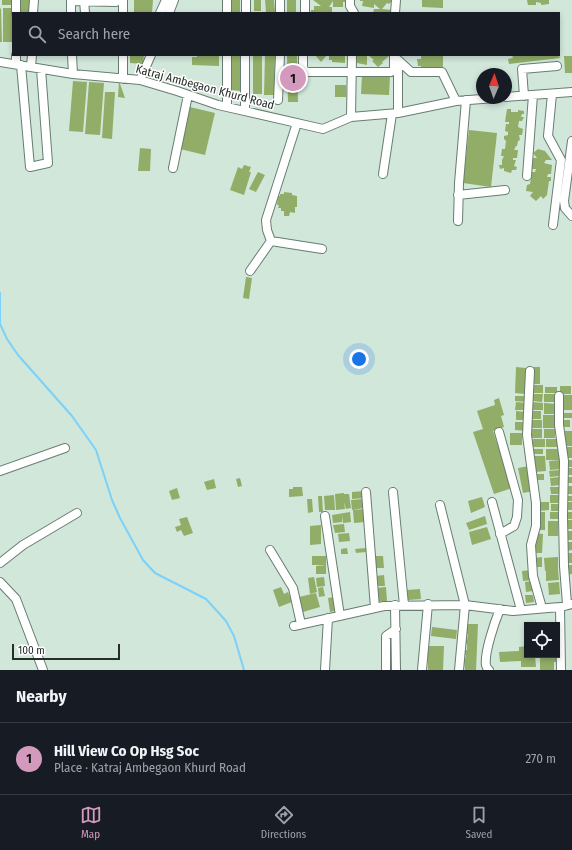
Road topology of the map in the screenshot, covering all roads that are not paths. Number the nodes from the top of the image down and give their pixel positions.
1 (16, 0) edge
2 (34, 0) edge
3 (71, 0) edge
4 (118, 0) edge
5 (123, 0) edge
6 (166, 0) edge
7 (174, 0) edge
8 (227, 0) edge
9 (246, 0) edge
10 (280, 0) edge
11 (305, 0) edge
12 (350, 0) edge
13 (397, 0) edge
14 (84, 1) edge
15 (16, 12) edge
16 (33, 12) edge
17 (72, 12) edge
18 (85, 12) edge
19 (123, 12) edge
20 (160, 12) edge
21 (168, 12) edge
22 (227, 12) edge
23 (246, 12) edge
24 (280, 12) edge
25 (305, 12) edge
26 (353, 12) edge
27 (397, 12) edge
28 (16, 56) edge
29 (32, 56) edge
30 (72, 56) edge
31 (123, 56) edge
32 (151, 56) edge
33 (227, 56) edge
34 (245, 56) edge
35 (280, 56) edge
36 (303, 56) edge
37 (352, 56) edge
38 (397, 57) edge
39 (0, 62) edge
40 (18, 65) junction
41 (557, 66) dead end
42 (31, 67) junction
43 (41, 69) junction
44 (352, 73) junction
45 (73, 74) junction
46 (123, 79) junction
47 (140, 80) junction
48 (572, 92) edge
49 (552, 94) junction
50 (188, 95) junction
51 (528, 96) junction
52 (512, 97) edge
53 (476, 99) edge
54 (278, 100) dead end
55 (466, 100) junction
56 (456, 101) junction
57 (227, 108) junction
58 (245, 111) junction
59 (395, 113) junction
60 (351, 117) junction
61 (297, 123) junction
62 (572, 141) edge
63 (173, 168) dead end
64 (383, 174) dead end
65 (527, 176) dead end
66 (505, 190) dead end
67 (458, 195) junction
68 (572, 216) edge
69 (458, 221) dead end
70 (553, 225) dead end
71 (271, 241) junction
72 (322, 250) dead end
73 (250, 271) dead end
74 (530, 371) dead end
75 (559, 396) dead end
76 (500, 432) dead end
77 (65, 448) dead end
78 (0, 471) edge
79 (366, 492) dead end
80 (393, 492) dead end
81 (492, 502) dead end
82 (440, 505) dead end
83 (77, 513) dead end
84 (325, 516) dead end
85 (500, 534) junction
86 (270, 550) dead end
87 (0, 562) edge
88 (0, 582) edge
89 (428, 604) junction
90 (395, 605) junction
91 (404, 605) junction
92 (465, 605) junction
93 (566, 605) edge
94 (375, 608) junction
95 (542, 608) junction
96 (500, 609) junction
97 (521, 610) junction
98 (340, 616) junction
99 (328, 618) junction
100 (396, 629) junction
101 (43, 670) edge
102 (325, 670) edge
103 (386, 670) edge
104 (396, 670) edge
105 (422, 670) edge
106 (459, 670) edge
107 (488, 670) edge
108 (562, 670) edge

1 - 15 street
2 - 16 street
3 - 14 street
3 - 17 street
4 - 14 street
5 - 19 street
6 - 20 street
7 - 21 street
8 - 22 street
9 - 23 street
10 - 24 street
11 - 25 street
12 - 26 street
13 - 27 street
14 - 18 street
28 - 40 street
29 - 42 street
30 - 45 street
31 - 46 street
32 - 47 street
33 - 57 street
34 - 58 street
35 - 54 street
36 - 44 street
37 - 44 street
38 - 44 street
38 - 56 street
38 - 59 street
39 - 40 street, Katraj Ambegaon Khurd Road
40 - 42 street, Katraj Ambegaon Khurd Road
40 - 43 street
41 - 51 street
42 - 43 street, Katraj Ambegaon Khurd Road
43 - 45 street, Katraj Ambegaon Khurd Road
44 - 60 street
45 - 46 street, Katraj Ambegaon Khurd Road
46 - 47 street, Katraj Ambegaon Khurd Road
47 - 50 street, Katraj Ambegaon Khurd Road
48 - 49 street
49 - 51 street
49 - 70 street
50 - 57 street, Katraj Ambegaon Khurd Road
50 - 63 street
51 - 52 street
51 - 65 street
53 - 55 street, Katraj Ambegaon Khurd Road
55 - 56 street, Katraj Ambegaon Khurd Road
55 - 67 street
56 - 59 street, Katraj Ambegaon Khurd Road
57 - 58 street, Katraj Ambegaon Khurd Road
58 - 61 street, Katraj Ambegaon Khurd Road
59 - 60 street, Katraj Ambegaon Khurd Road
59 - 64 street
60 - 61 street, Katraj Ambegaon Khurd Road
61 - 71 street
62 - 68 street
66 - 67 street
67 - 69 street
71 - 72 street
71 - 73 street
74 - 95 street
75 - 93 street
76 - 85 street
77 - 78 street
79 - 94 street
80 - 91 street
81 - 85 street
82 - 92 street
83 - 87 street
84 - 98 street
85 - 97 street
86 - 99 street
88 - 101 street
89 - 91 street
89 - 92 street
89 - 105 street
90 - 91 street
90 - 94 street
90 - 100 street
92 - 96 street
92 - 106 street
93 - 95 street
93 - 108 street
94 - 98 street
95 - 97 street
96 - 97 street
96 - 107 street
98 - 99 street
99 - 102 street
100 - 103 street
100 - 104 street

